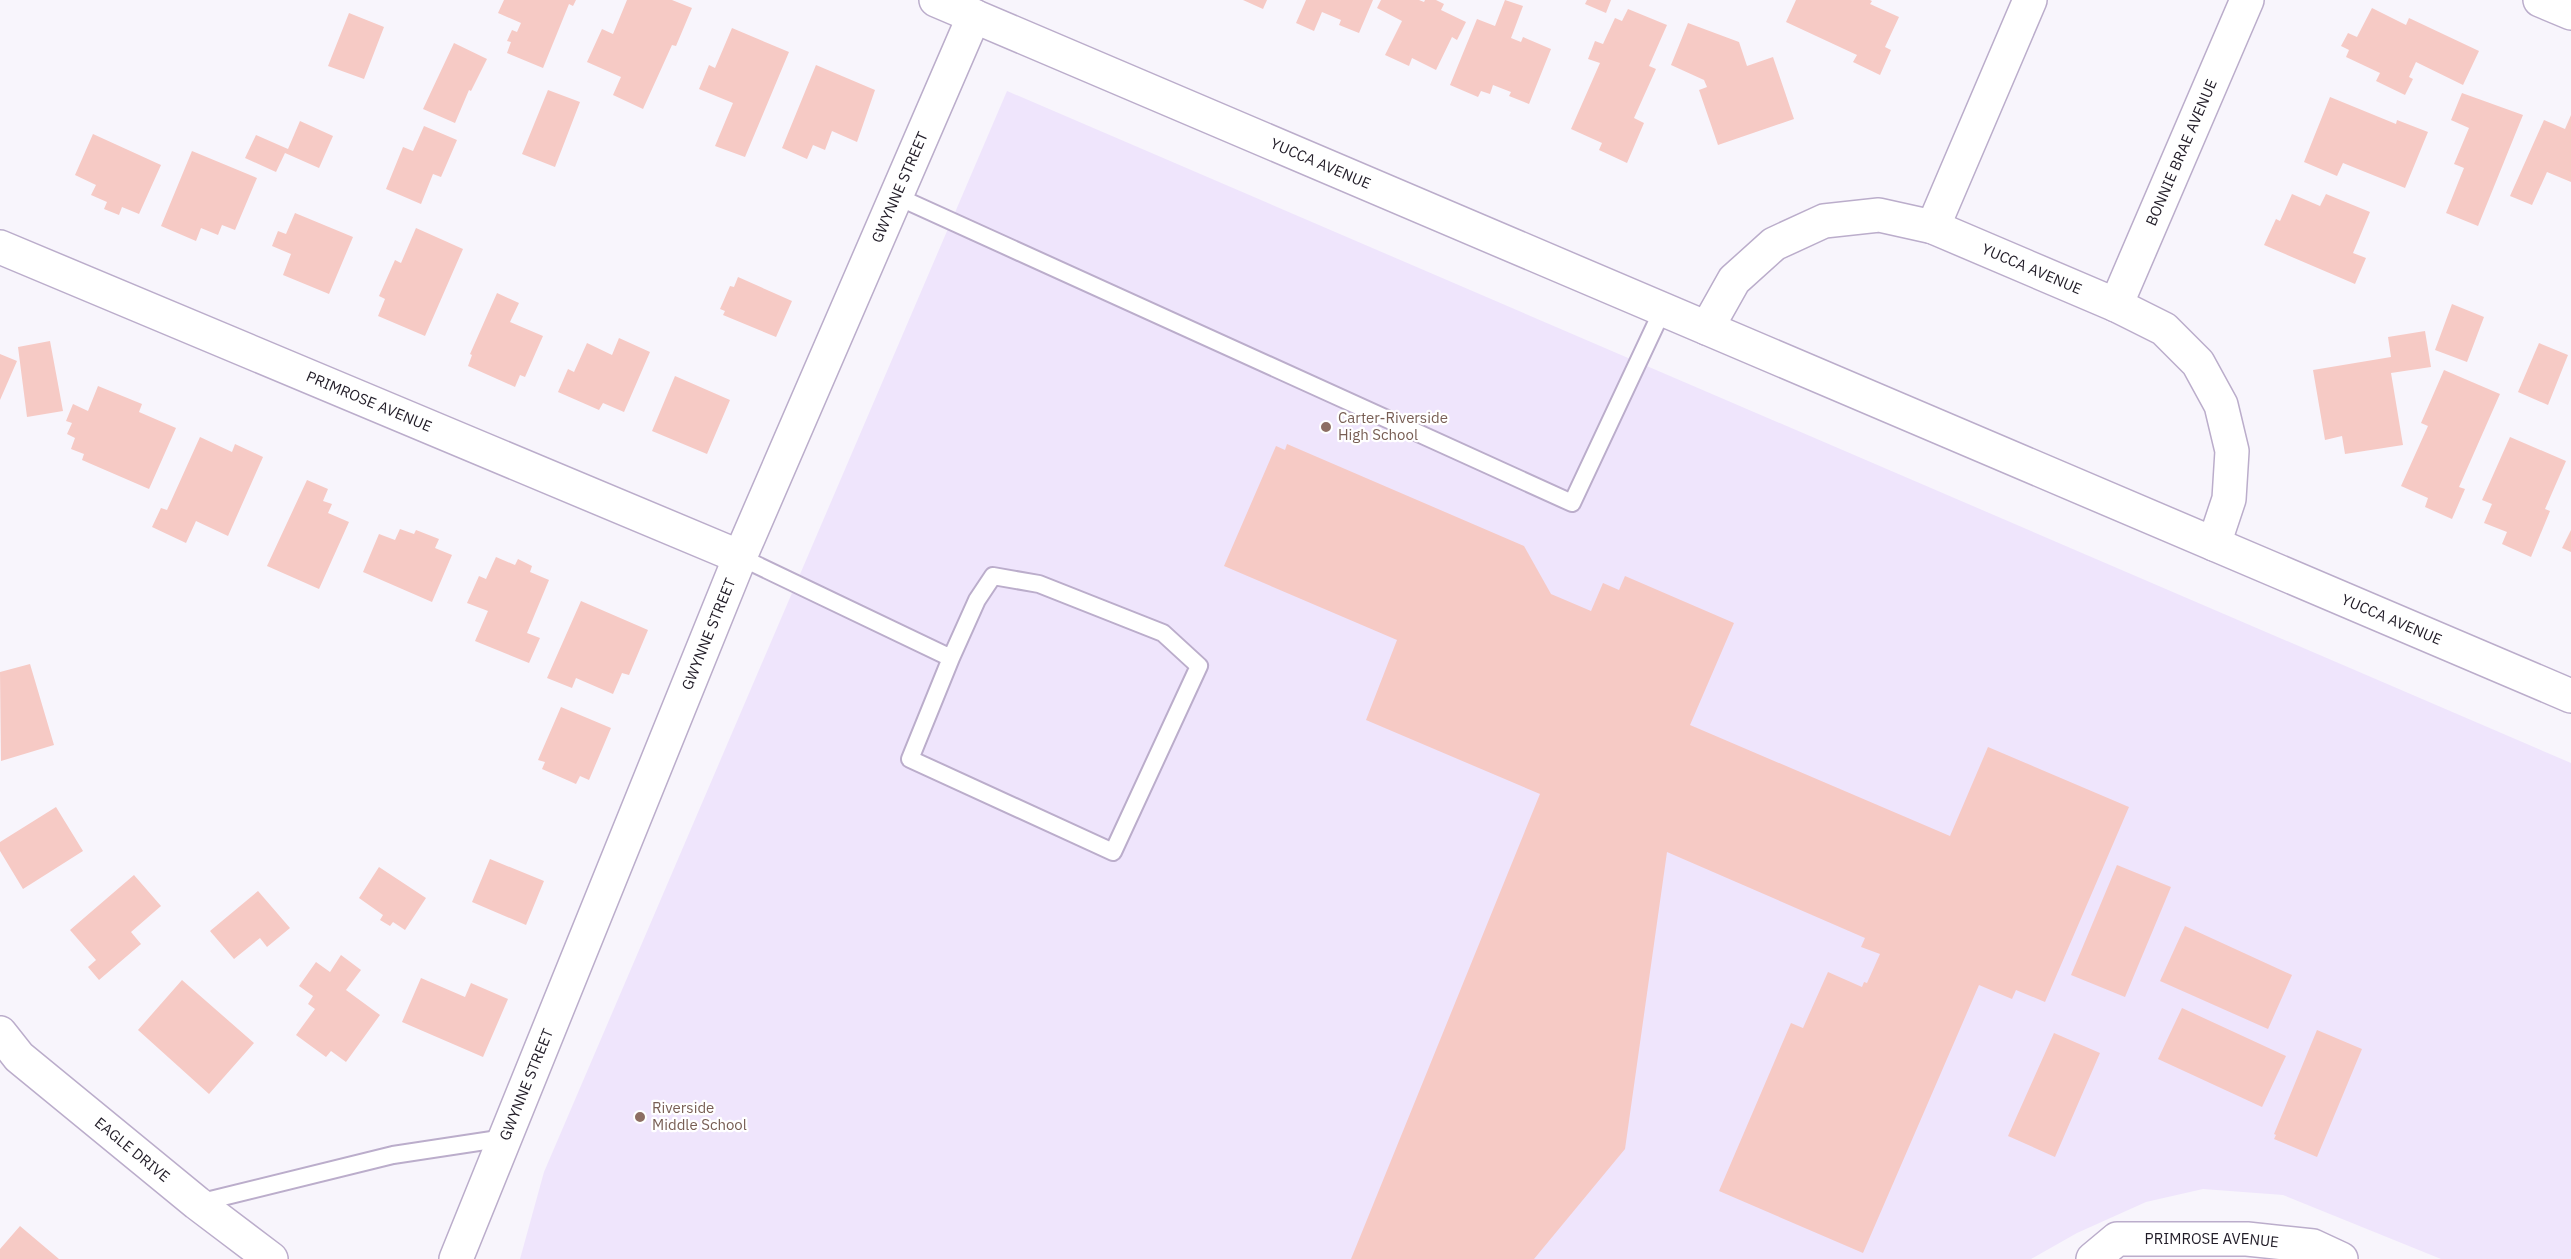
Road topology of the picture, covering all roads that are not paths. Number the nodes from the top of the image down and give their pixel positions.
1 (936, 0) edge
2 (2030, 0) edge
3 (2247, 0) edge
4 (2540, 0) edge
5 (2571, 13) edge
6 (974, 16) junction
7 (896, 196) junction
8 (1933, 227) junction
9 (0, 247) edge
10 (2116, 305) junction
11 (1663, 309) junction
12 (1707, 328) junction
13 (2214, 544) junction
14 (740, 556) junction
15 (951, 658) junction
16 (2571, 696) edge
17 (0, 1033) edge
18 (505, 1138) junction
19 (197, 1203) junction
20 (2105, 1249) edge
21 (2238, 1249) edge
22 (271, 1259) edge
23 (456, 1259) edge
24 (2341, 1259) edge

1 - 6 street, YUCCA AVENUE
2 - 8 street
3 - 10 street, BONNIE BRAE AVENUE
4 - 5 street
6 - 7 street, GWYNNE STREET
6 - 11 street, YUCCA AVENUE
7 - 11 lane
7 - 14 street, GWYNNE STREET
8 - 10 street, YUCCA AVENUE
8 - 12 street, YUCCA AVENUE
9 - 14 street, PRIMROSE AVENUE
10 - 13 street, YUCCA AVENUE
11 - 12 street, YUCCA AVENUE
12 - 13 street, YUCCA AVENUE
13 - 16 street, YUCCA AVENUE
14 - 15 lane
14 - 18 street, GWYNNE STREET
15 - 15 lane
17 - 19 street, EAGLE DRIVE
18 - 19 lane
18 - 23 street, GWYNNE STREET
19 - 22 street, EAGLE DRIVE
20 - 21 street, PRIMROSE AVENUE
21 - 24 street, PRIMROSE AVENUE

